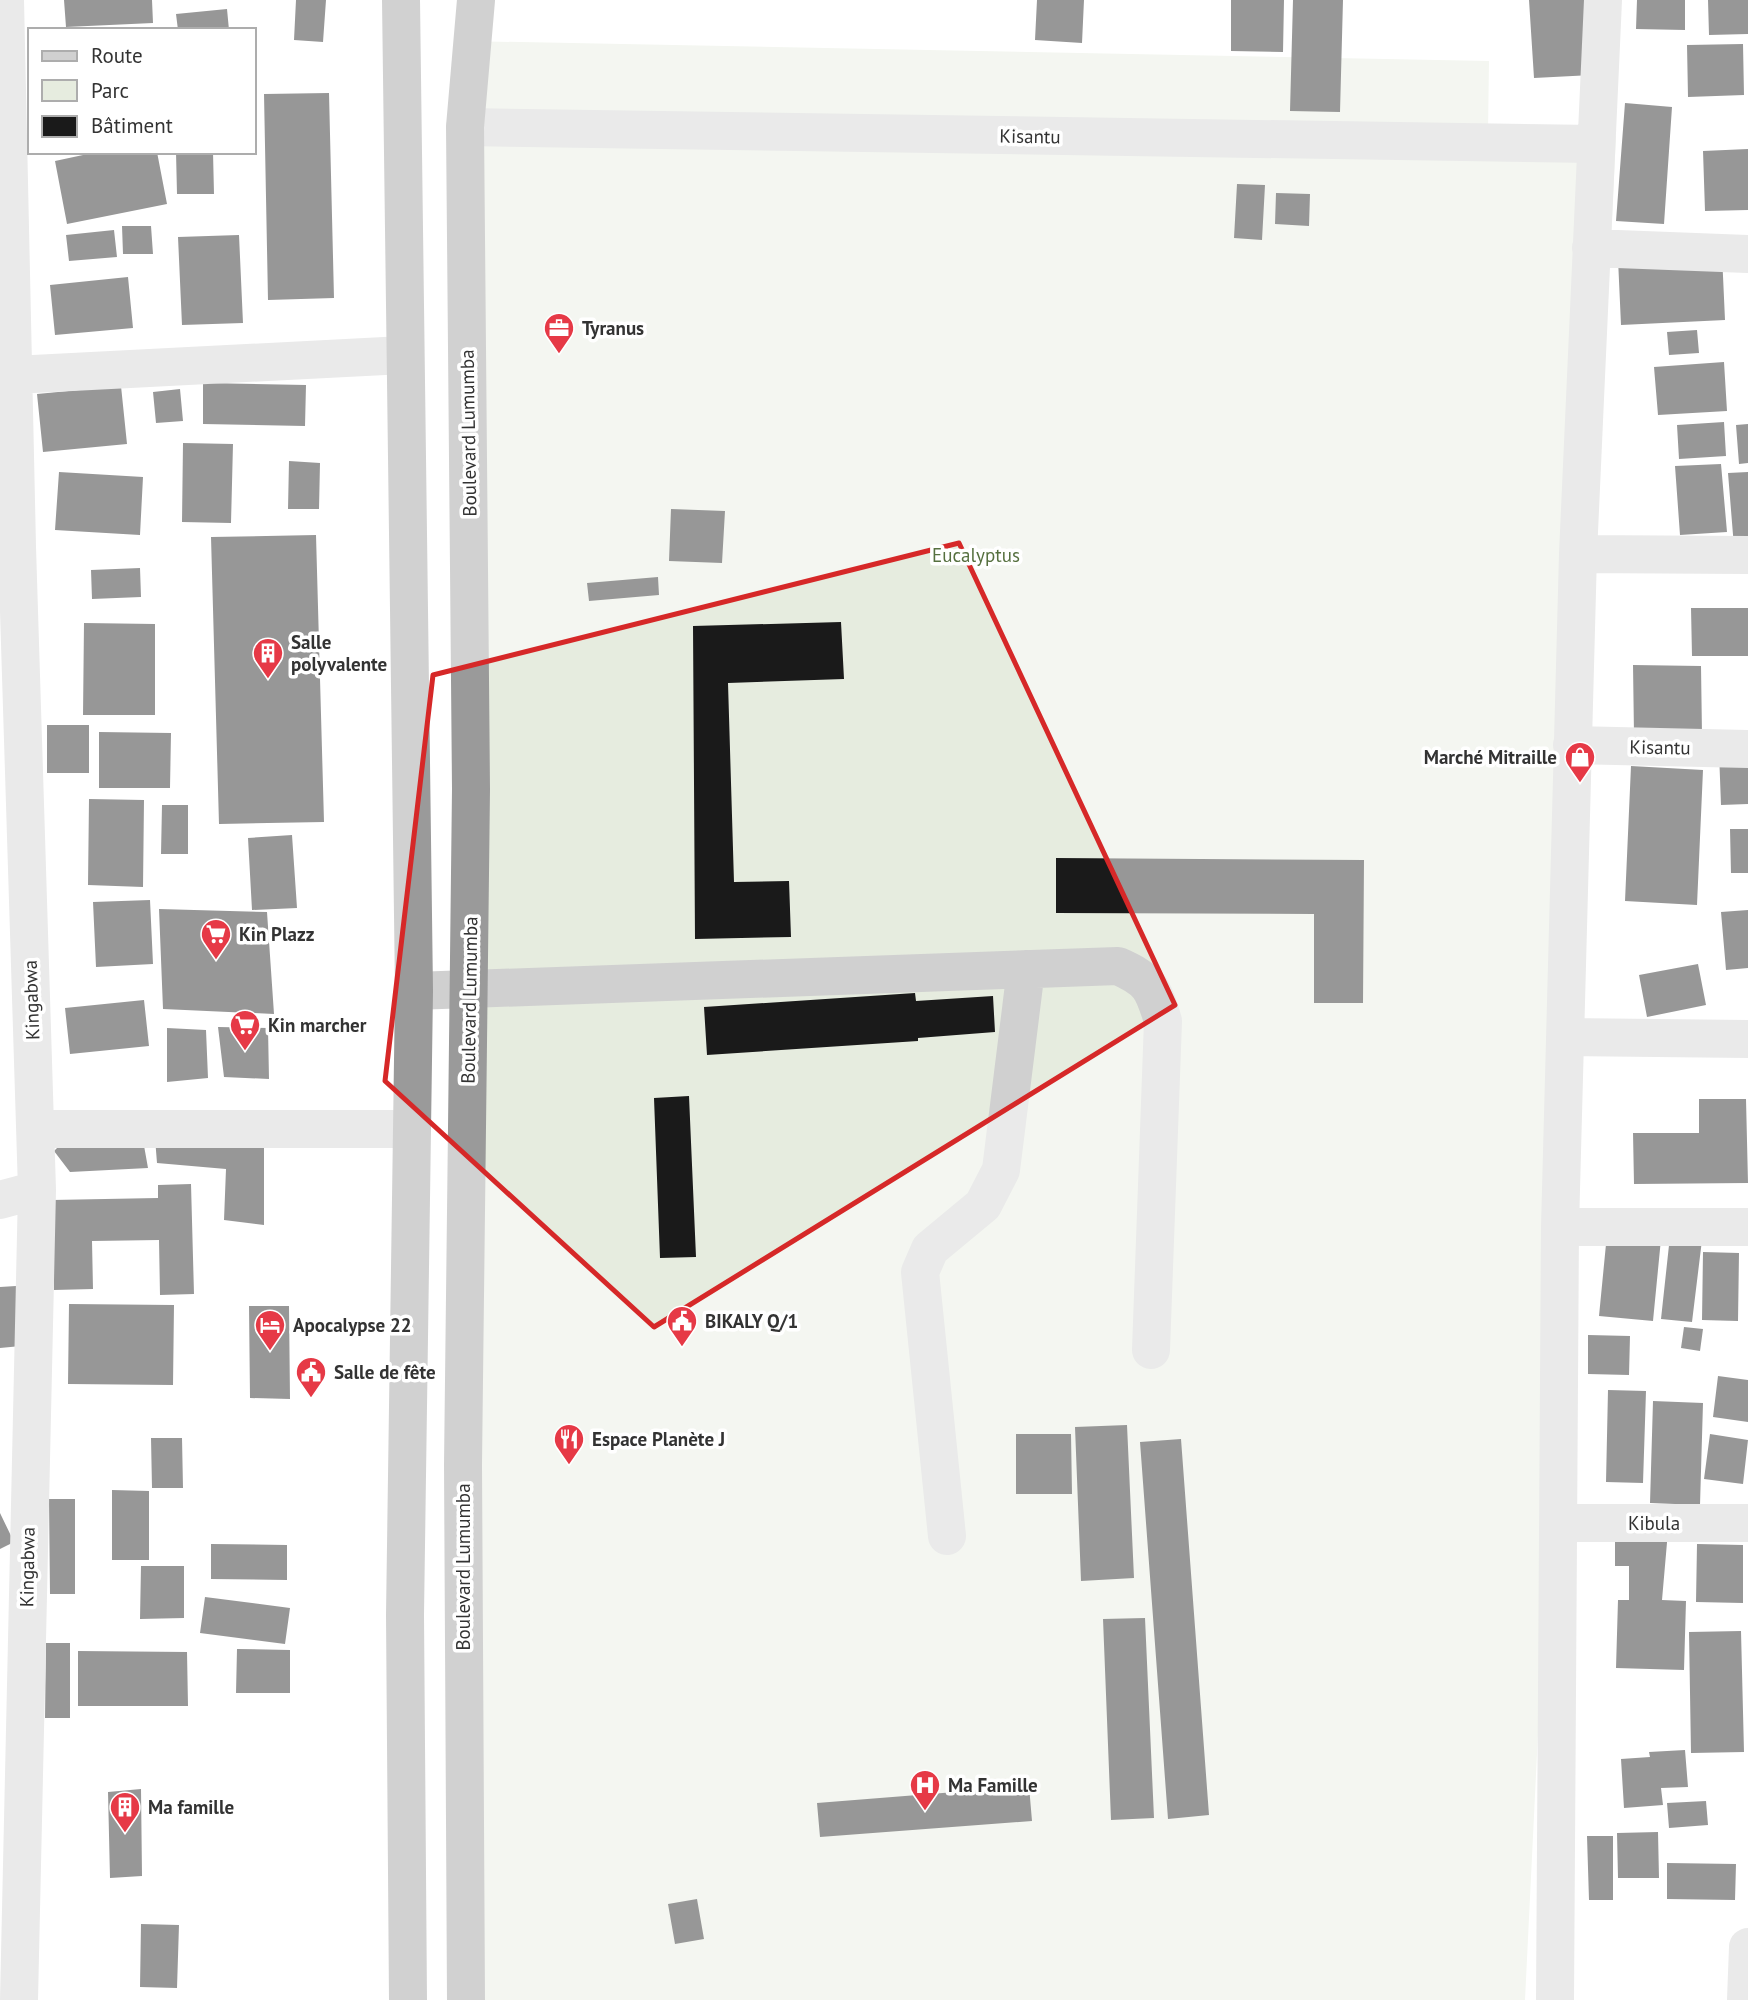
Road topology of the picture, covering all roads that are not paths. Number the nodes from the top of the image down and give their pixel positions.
1 (5, 0) edge
2 (401, 0) edge
3 (475, 0) edge
4 (1602, 0) edge
5 (466, 127) junction
6 (1595, 144) junction
7 (1591, 248) junction
8 (1748, 254) edge
9 (404, 355) junction
10 (13, 375) junction
11 (8, 547) edge
12 (1578, 555) junction
13 (1748, 555) edge
14 (1572, 745) junction
15 (1748, 749) edge
16 (1026, 969) junction
17 (470, 989) junction
18 (414, 991) junction
19 (1566, 1037) junction
20 (1748, 1040) edge
21 (36, 1129) junction
22 (412, 1129) junction
23 (37, 1190) junction
24 (0, 1200) edge
25 (1560, 1227) junction
26 (1748, 1227) edge
27 (1151, 1350) dead end
28 (1560, 1523) junction
29 (1748, 1523) edge
30 (947, 1536) dead end
31 (13, 1605) edge
32 (1748, 1947) edge
33 (19, 2000) edge
34 (408, 2000) edge
35 (466, 2000) edge
36 (1555, 2000) edge
37 (1746, 2000) edge

1 - 10 street, Kingabwa
2 - 9 highway
3 - 5 highway, Boulevard Lumumba
4 - 6 street
5 - 6 street, Kisantu
5 - 17 highway, Boulevard Lumumba
6 - 7 street
7 - 8 street
7 - 12 street
9 - 10 street
9 - 18 highway
10 - 11 street, Kingabwa
11 - 21 street, Kingabwa
12 - 13 street
12 - 14 street
14 - 15 street, Kisantu
14 - 19 street
16 - 17 street
16 - 27 street
16 - 30 street
17 - 18 street
17 - 35 highway, Boulevard Lumumba
18 - 22 highway
19 - 20 street
19 - 25 street
21 - 22 street
21 - 23 street, Kingabwa
22 - 34 highway
23 - 24 street
23 - 31 street, Kingabwa
25 - 26 street
25 - 28 street
28 - 29 street, Kibula
28 - 36 street
31 - 33 street, Kingabwa
32 - 37 street

